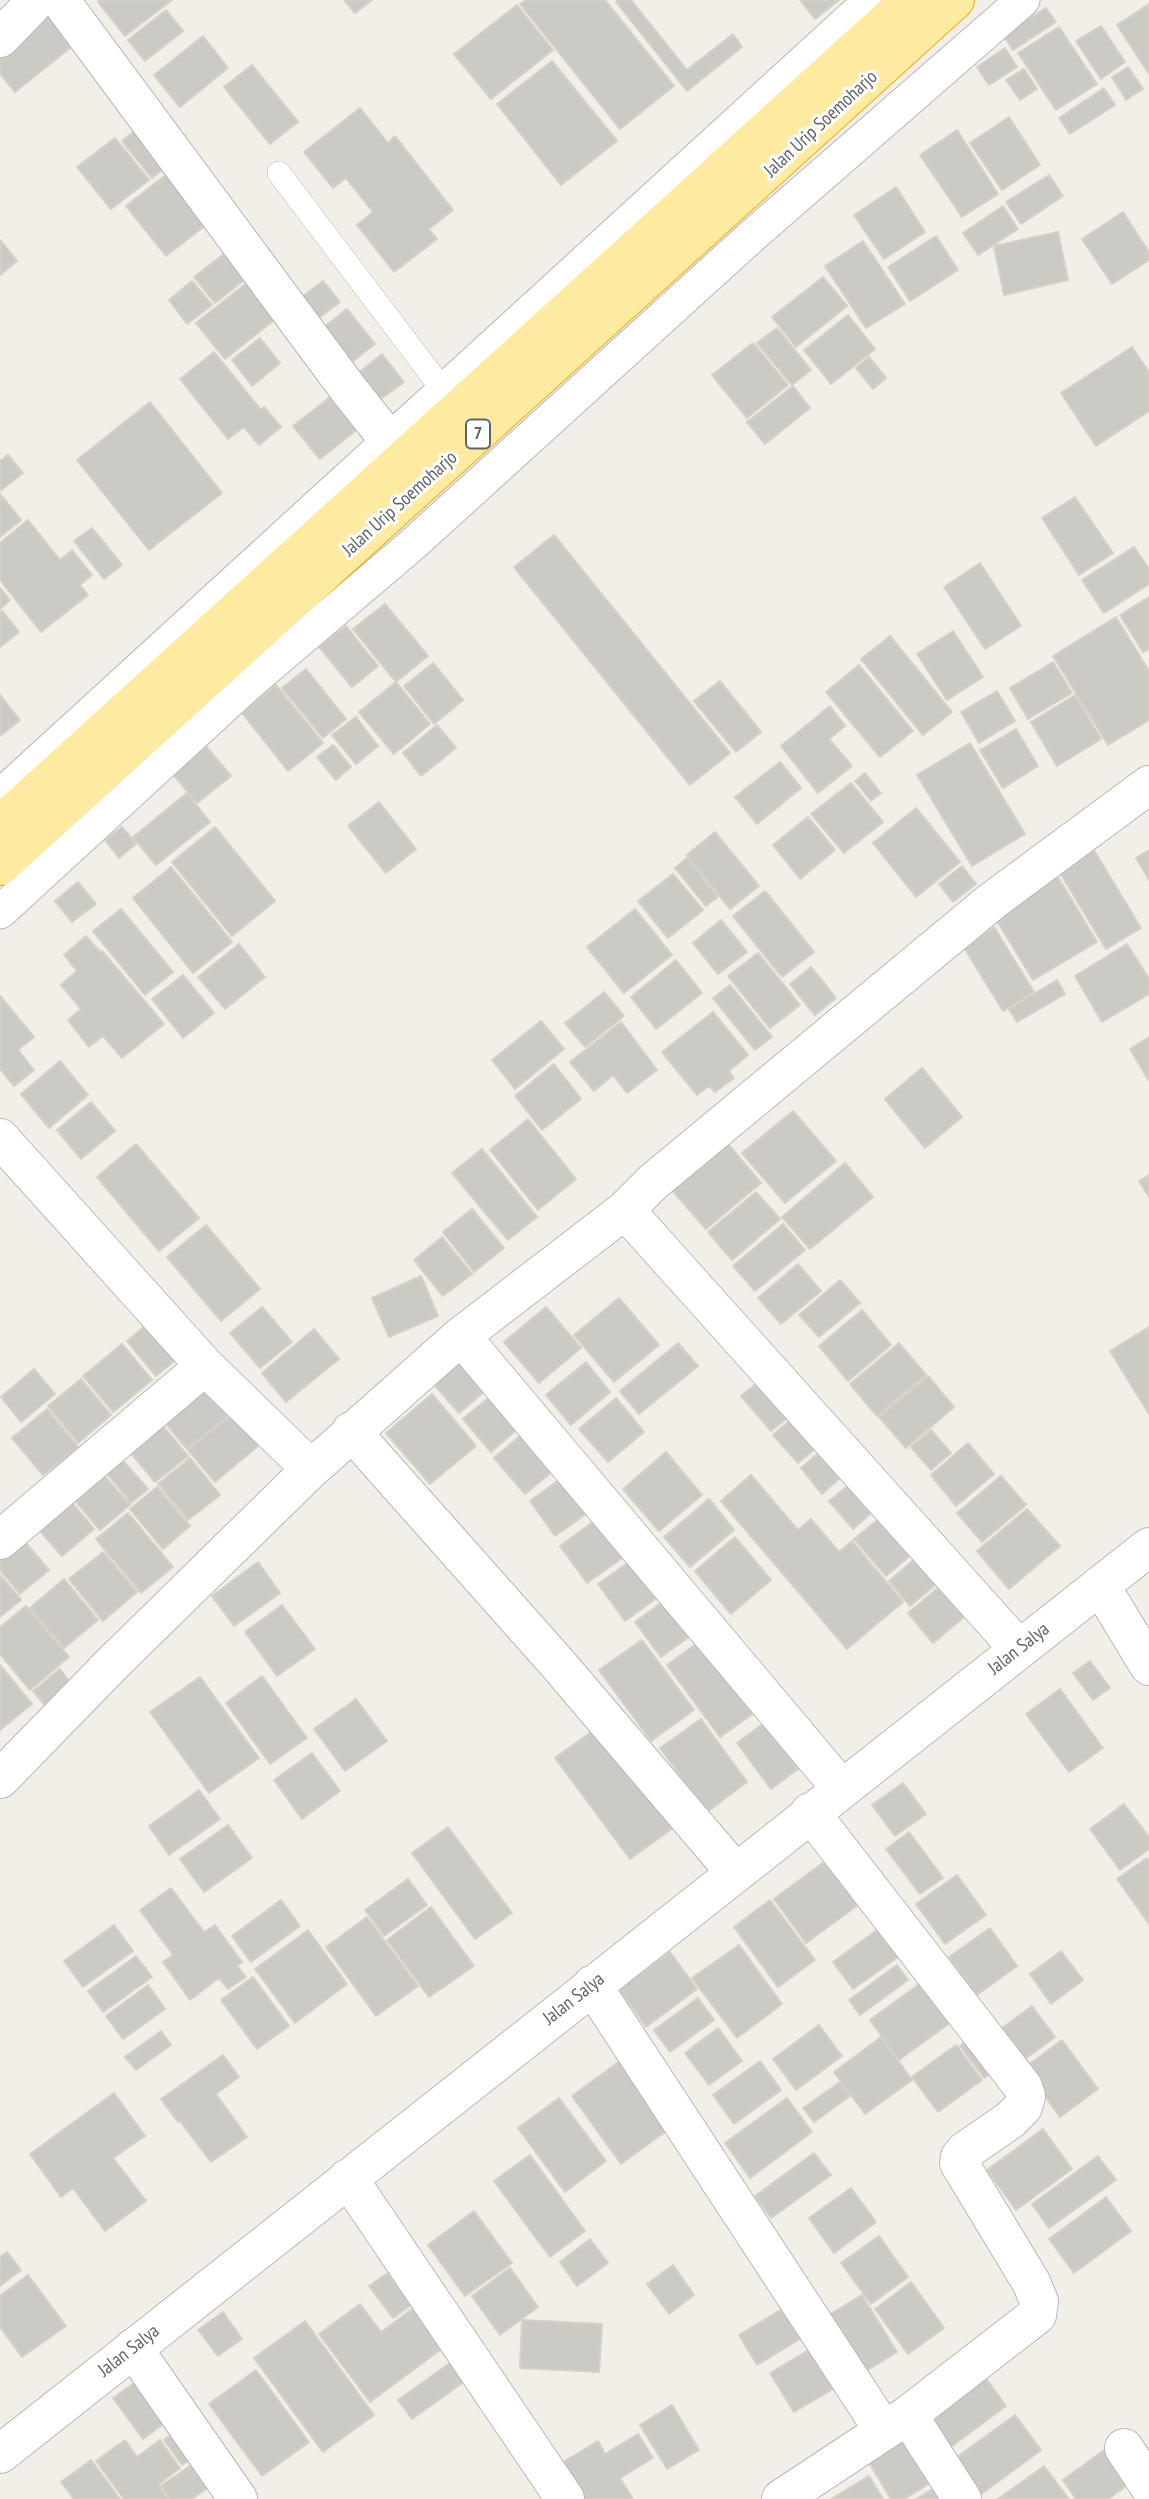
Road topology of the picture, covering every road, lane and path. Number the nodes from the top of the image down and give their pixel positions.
1 (37, 0) edge
2 (60, 0) edge
3 (872, 0) edge
4 (910, 0) edge
5 (955, 0) edge
6 (1023, 0) edge
7 (0, 38) edge
8 (279, 173) dead end
9 (451, 400) junction
10 (397, 450) junction
11 (1149, 785) edge
12 (0, 796) edge
13 (0, 825) edge
14 (0, 866) edge
15 (0, 912) edge
16 (0, 1138) edge
17 (625, 1210) junction
18 (461, 1336) junction
19 (205, 1366) junction
20 (351, 1431) junction
21 (311, 1469) junction
22 (0, 1540) edge
23 (1149, 1547) edge
24 (1100, 1585) junction
25 (1019, 1649) junction
26 (1149, 1666) edge
27 (0, 1779) edge
28 (841, 1788) junction
29 (810, 1812) junction
30 (735, 1872) junction
31 (592, 1985) junction
32 (348, 2178) junction
33 (133, 2348) junction
34 (896, 2423) junction
35 (1124, 2448) dead end
36 (0, 2454) edge
37 (1149, 2486) edge
38 (238, 2499) edge
39 (565, 2499) edge
40 (780, 2499) edge
41 (962, 2499) edge

1 - 7 street
2 - 10 street
3 - 9 street
4 - 9 highway, Jalan Urip Soemoharjo / 7
5 - 14 highway, Jalan Urip Soemoharjo / 7
6 - 15 street
8 - 9 lane
9 - 10 highway, Jalan Urip Soemoharjo / 7
10 - 12 street
10 - 13 highway, Jalan Urip Soemoharjo / 7
11 - 17 street
16 - 19 street
17 - 18 street
17 - 25 street
18 - 20 street
18 - 28 street
19 - 21 street
19 - 22 street
20 - 21 street
20 - 30 street
21 - 27 street
23 - 24 street, Jalan Salya
24 - 25 street, Jalan Salya
24 - 26 street
25 - 28 street, Jalan Salya
28 - 29 street, Jalan Salya
29 - 30 street, Jalan Salya
29 - 34 street
30 - 31 street, Jalan Salya
31 - 32 street, Jalan Salya
31 - 34 street
32 - 33 street, Jalan Salya
32 - 39 street
33 - 36 street, Jalan Salya
33 - 38 street
34 - 40 street
34 - 41 street
35 - 37 street

